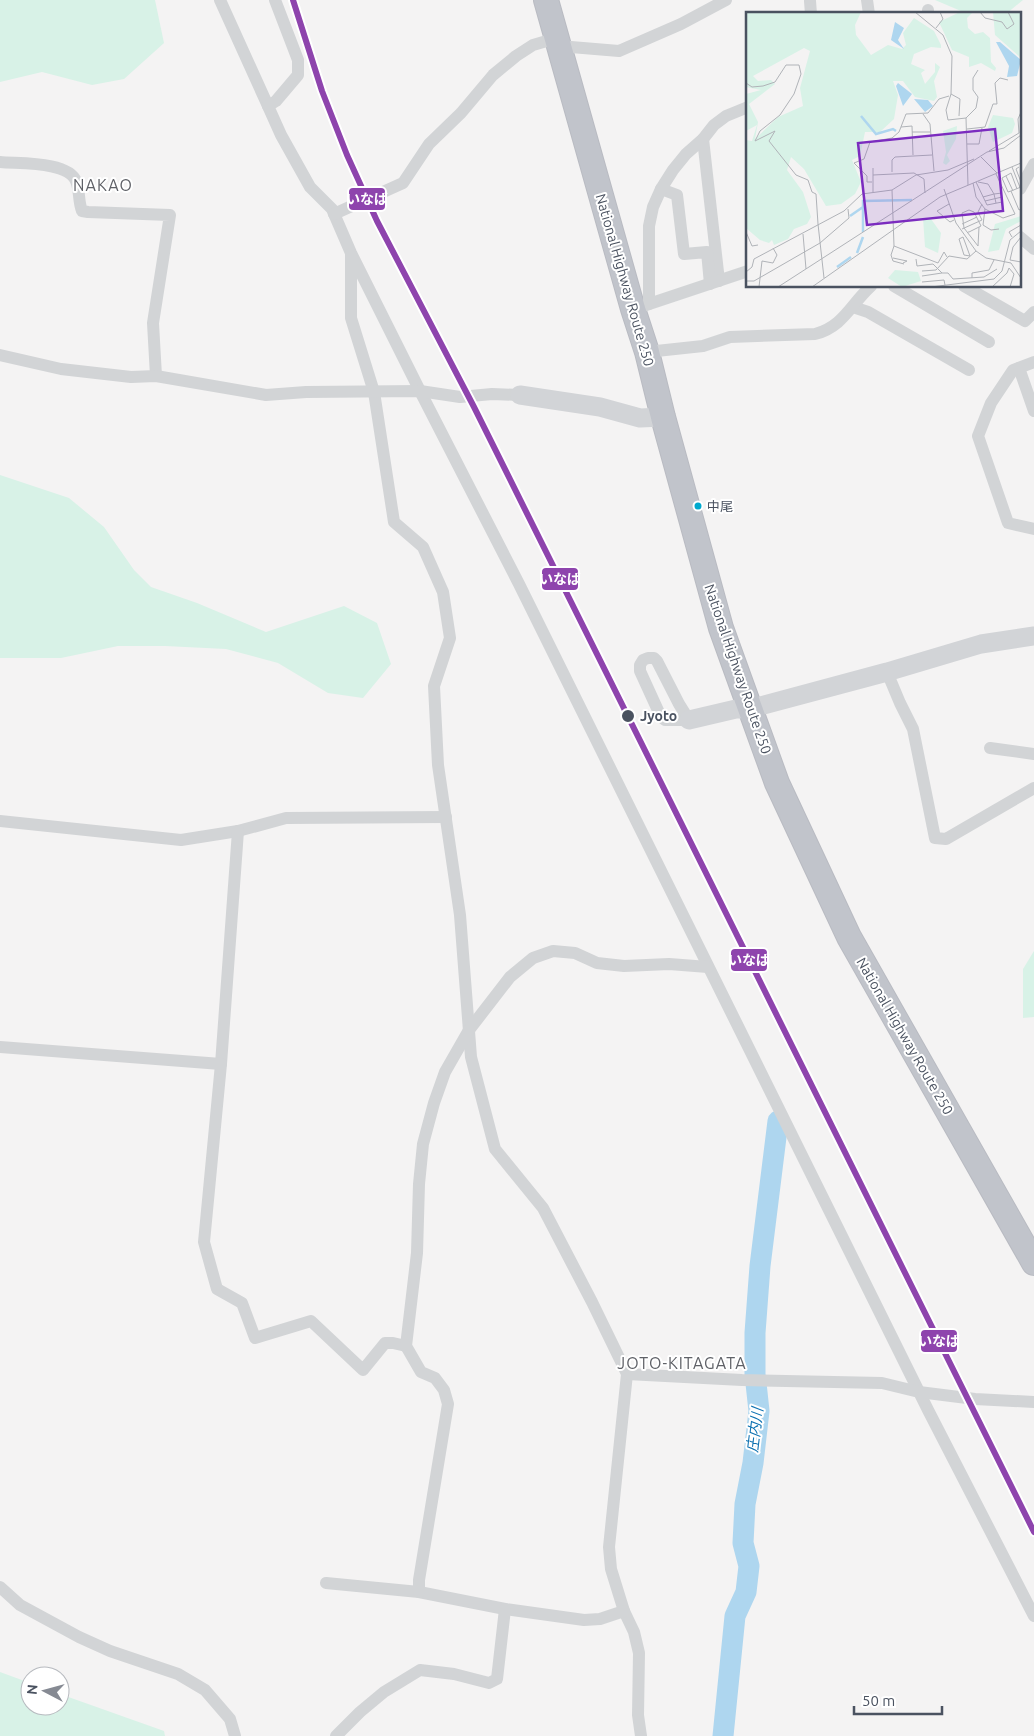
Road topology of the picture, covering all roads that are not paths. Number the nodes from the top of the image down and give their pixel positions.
1 (220, 0) edge
2 (275, 0) edge
3 (546, 0) edge
4 (726, 0) edge
5 (558, 42) junction
6 (268, 106) junction
7 (746, 108) edge
8 (703, 139) junction
9 (0, 162) edge
10 (1034, 164) edge
11 (1022, 185) edge
12 (661, 189) junction
13 (334, 214) junction
14 (1022, 239) edge
15 (1034, 249) edge
16 (351, 253) junction
17 (746, 272) edge
18 (715, 283) junction
19 (869, 288) edge
20 (897, 288) edge
21 (967, 288) edge
22 (853, 306) junction
23 (641, 307) junction
24 (1034, 312) edge
25 (989, 342) dead end
26 (647, 352) junction
27 (0, 355) edge
28 (1034, 362) edge
29 (1019, 368) junction
30 (969, 370) dead end
31 (156, 376) junction
32 (374, 392) junction
33 (420, 392) junction
34 (520, 394) joint
35 (1034, 412) edge
36 (663, 418) junction
37 (1034, 529) edge
38 (1034, 636) edge
39 (887, 672) junction
40 (749, 709) junction
41 (689, 720) junction
42 (990, 748) dead end
43 (1034, 754) edge
44 (1034, 788) edge
45 (446, 817) junction
46 (0, 821) edge
47 (238, 831) junction
48 (708, 967) junction
49 (469, 1030) junction
50 (0, 1047) edge
51 (221, 1064) junction
52 (1034, 1263) edge
53 (406, 1346) junction
54 (627, 1374) junction
55 (919, 1392) junction
56 (1034, 1402) edge
57 (326, 1583) dead end
58 (0, 1588) edge
59 (419, 1592) junction
60 (505, 1609) junction
61 (624, 1610) junction
62 (1034, 1616) edge
63 (235, 1736) edge
64 (336, 1736) edge
65 (641, 1736) edge

1 - 6 street
2 - 6 street
3 - 5 highway, National Highway Route 250
4 - 5 street
5 - 13 street
5 - 23 highway, National Highway Route 250
6 - 13 street
7 - 8 street
8 - 12 street
8 - 18 street
9 - 31 street
10 - 11 street
12 - 18 street
12 - 23 street
13 - 16 street
14 - 15 street
16 - 32 street
16 - 33 street
17 - 18 street
18 - 23 street
19 - 22 street
20 - 25 street
21 - 24 street
22 - 26 street
22 - 30 street
23 - 26 highway, National Highway Route 250
26 - 36 highway, National Highway Route 250
27 - 31 street
28 - 29 street
29 - 35 street
29 - 37 street
31 - 32 street
32 - 33 street
32 - 45 street
33 - 34 street
33 - 48 street
34 - 36 street
36 - 40 highway, National Highway Route 250
38 - 39 street
39 - 40 street
39 - 44 street
40 - 41 street
40 - 52 highway, National Highway Route 250
41 - 41 street
42 - 43 street
45 - 47 street
45 - 49 street
46 - 47 street
47 - 51 street
48 - 49 street
48 - 55 street
49 - 53 street
49 - 54 street
50 - 51 street
51 - 53 street
53 - 59 street
54 - 55 street
54 - 61 street
55 - 56 street
55 - 62 street
57 - 59 street
58 - 63 street
59 - 60 street
60 - 61 street
60 - 64 street
61 - 65 street

